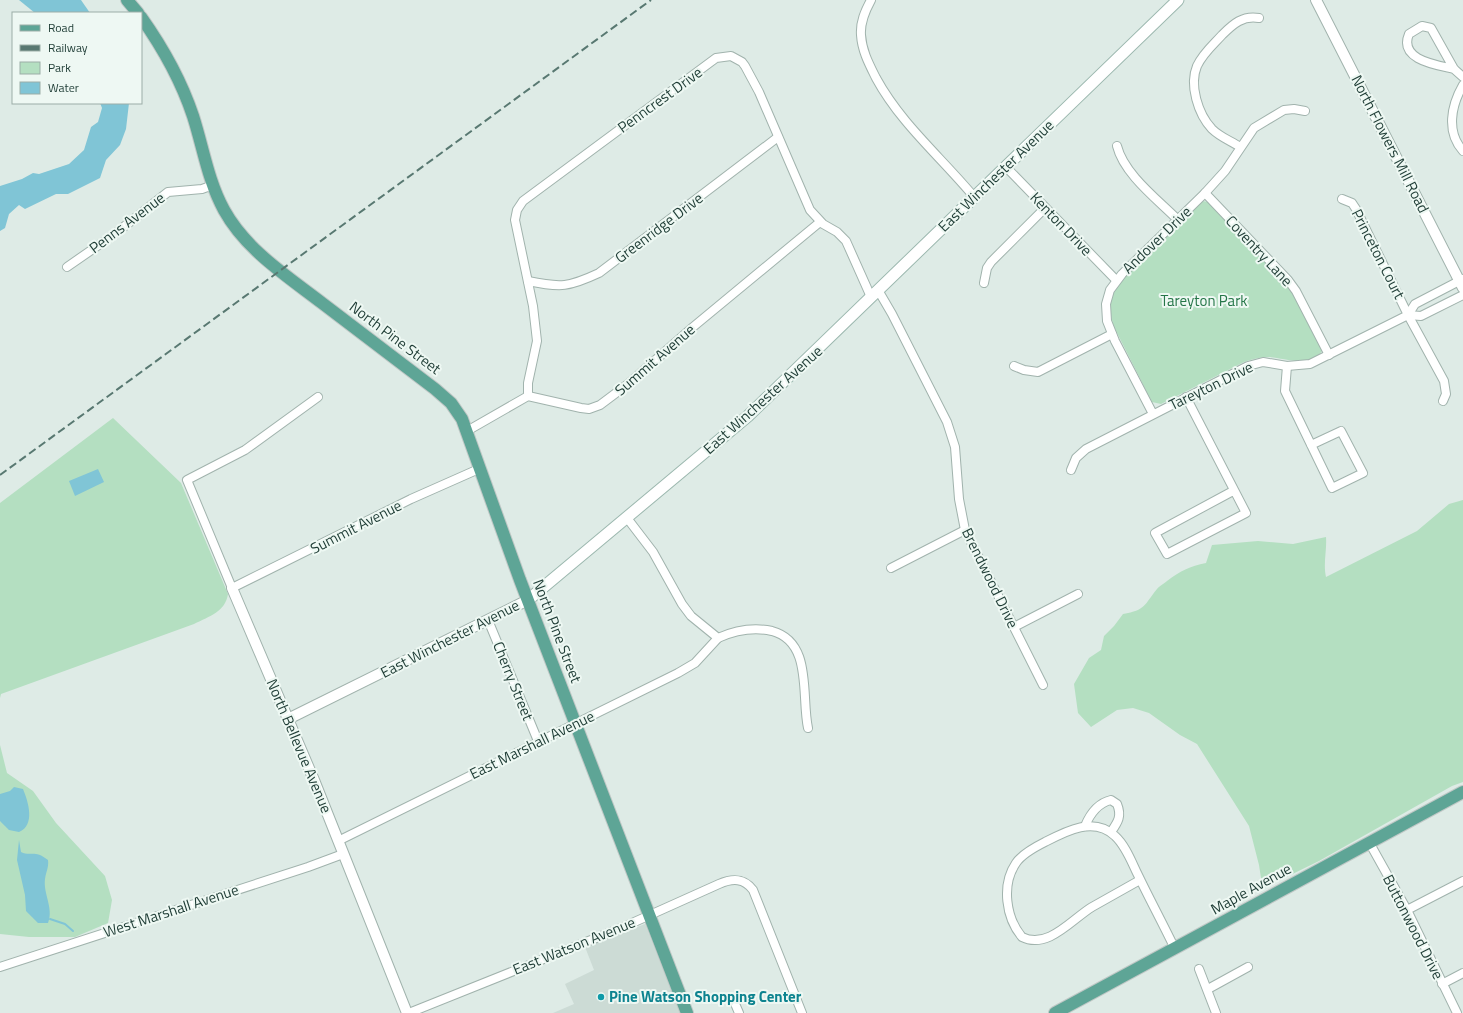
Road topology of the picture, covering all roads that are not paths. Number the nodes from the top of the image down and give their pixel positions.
1 (128, 0) edge
2 (871, 0) edge
3 (1178, 0) edge
4 (1316, 0) edge
5 (137, 12) edge
6 (1259, 18) dead end
7 (142, 19) edge
8 (1454, 69) junction
9 (1463, 77) edge
10 (1463, 86) edge
11 (1305, 111) dead end
12 (778, 137) junction
13 (1116, 146) dead end
14 (1240, 147) junction
15 (1463, 151) edge
16 (1006, 167) junction
17 (213, 185) junction
18 (1205, 193) junction
19 (975, 198) junction
20 (1342, 199) dead end
21 (1045, 208) junction
22 (1177, 220) junction
23 (820, 222) junction
24 (67, 267) dead end
25 (1116, 280) junction
26 (528, 281) junction
27 (1462, 282) edge
28 (984, 283) dead end
29 (875, 294) junction
30 (1463, 295) edge
31 (1408, 314) junction
32 (1112, 334) junction
33 (1329, 355) junction
34 (1014, 366) dead end
35 (1287, 366) junction
36 (528, 396) junction
37 (318, 397) dead end
38 (1186, 397) junction
39 (1443, 401) dead end
40 (1153, 414) junction
41 (467, 431) junction
42 (1311, 445) junction
43 (481, 468) junction
44 (1071, 470) dead end
45 (1233, 491) junction
46 (627, 518) junction
47 (965, 530) junction
48 (891, 568) dead end
49 (232, 588) junction
50 (1078, 594) dead end
51 (528, 600) junction
52 (488, 620) junction
53 (1014, 627) junction
54 (718, 638) junction
55 (1043, 686) dead end
56 (288, 719) junction
57 (576, 723) junction
58 (808, 728) dead end
59 (538, 741) junction
60 (1463, 792) edge
61 (1085, 826) junction
62 (1111, 832) junction
63 (338, 841) junction
64 (1369, 842) junction
65 (343, 854) junction
66 (1140, 880) junction
67 (1463, 882) edge
68 (1407, 910) junction
69 (650, 916) junction
70 (1175, 948) junction
71 (0, 967) edge
72 (1248, 967) dead end
73 (1199, 969) dead end
74 (1463, 972) edge
75 (1442, 984) junction
76 (1208, 989) junction
77 (408, 1013) edge
78 (687, 1013) edge
79 (802, 1013) edge
80 (1055, 1013) edge
81 (1216, 1013) edge
82 (1457, 1013) edge

1 - 5 main road
2 - 19 street
3 - 16 main road, East Winchester Avenue
4 - 27 street, North Flowers Mill Road
6 - 14 street
7 - 17 main road, North Pine Street
8 - 8 street
8 - 9 street
10 - 15 street
11 - 14 street, Andover Drive
12 - 23 street, Penncrest Drive
12 - 26 street, Greenridge Drive
12 - 26 street, Penncrest Drive
13 - 22 street
14 - 18 street, Andover Drive
16 - 19 main road, East Winchester Avenue
16 - 21 street, Kenton Drive
17 - 24 street, Penns Avenue
17 - 41 main road, North Pine Street
18 - 22 street, Andover Drive
18 - 33 street, Coventry Lane
19 - 29 main road, East Winchester Avenue
20 - 31 street, Princeton Court
21 - 25 street, Kenton Drive
21 - 28 street
22 - 25 street, Andover Drive
23 - 29 street, Penncrest Drive
23 - 36 street, Summit Avenue
25 - 32 street, Andover Drive
26 - 36 street, Penncrest Drive
27 - 31 street, Tareyton Drive
29 - 46 main road, East Winchester Avenue
29 - 47 street, Brendwood Drive
30 - 31 street, Tareyton Drive
31 - 33 street, Tareyton Drive
31 - 39 street, Princeton Court
32 - 34 street
32 - 40 street, Andover Drive
33 - 35 street, Tareyton Drive
35 - 38 street, Tareyton Drive
35 - 42 street
36 - 41 street
37 - 49 street, North Bellevue Avenue
38 - 40 street, Tareyton Drive
38 - 45 street
40 - 44 street, Tareyton Drive
41 - 43 main road, North Pine Street
42 - 42 street
43 - 49 street, Summit Avenue
43 - 51 main road, North Pine Street
45 - 45 street
46 - 51 main road, East Winchester Avenue
46 - 54 street
47 - 48 street
47 - 53 street, Brendwood Drive
49 - 56 street, North Bellevue Avenue
50 - 53 street
51 - 52 street, East Winchester Avenue
51 - 57 main road, North Pine Street
52 - 56 street, East Winchester Avenue
52 - 59 street, Cherry Street
53 - 55 street, Brendwood Drive
54 - 57 street, East Marshall Avenue
54 - 58 street
56 - 63 street, North Bellevue Avenue
57 - 59 street, East Marshall Avenue
57 - 69 main road, North Pine Street
59 - 63 street, East Marshall Avenue
60 - 64 main road, Maple Avenue
61 - 62 street
61 - 62 street
61 - 66 street
62 - 66 street
63 - 65 street, North Bellevue Avenue
64 - 68 street, Buttonwood Drive
64 - 70 main road, Maple Avenue
65 - 71 street, West Marshall Avenue
65 - 77 street, North Bellevue Avenue
66 - 70 street
67 - 68 street
68 - 75 street, Buttonwood Drive
69 - 77 street, East Watson Avenue
69 - 78 main road, North Pine Street
69 - 79 street, East Watson Avenue
70 - 80 main road, Maple Avenue
72 - 76 street
73 - 76 street
74 - 75 street
75 - 82 street, Buttonwood Drive
76 - 81 street

